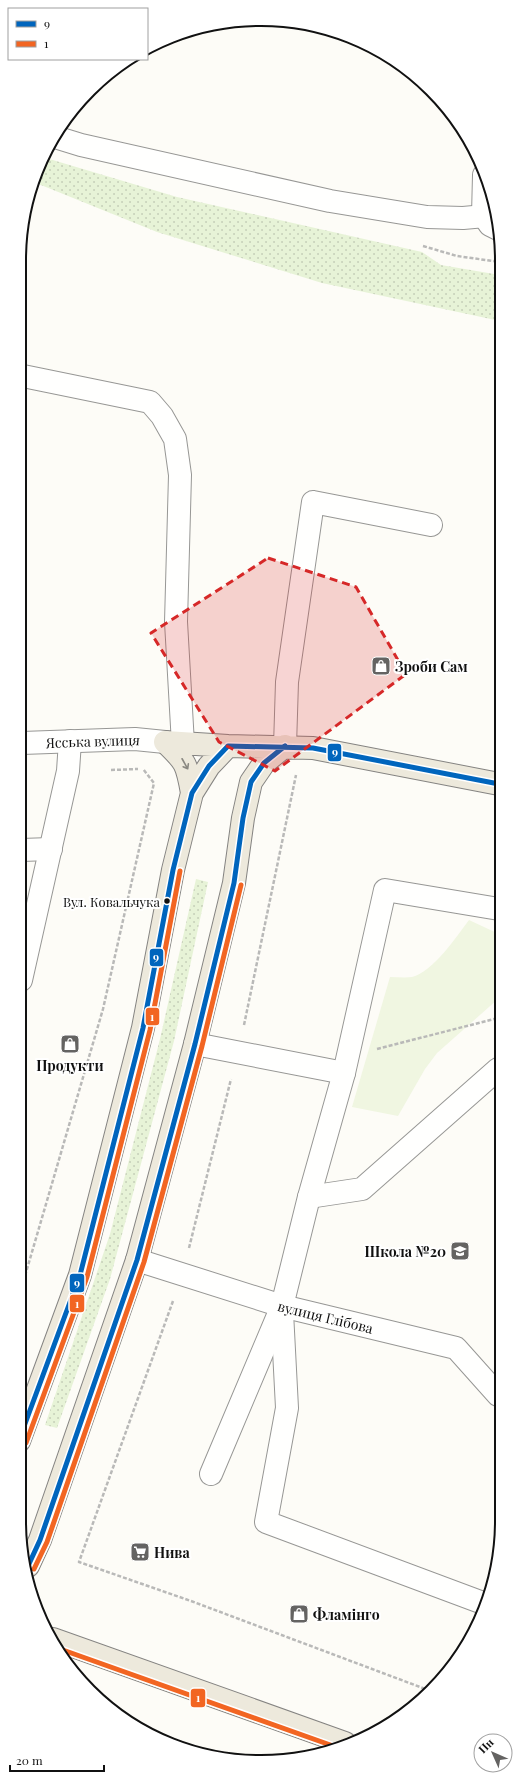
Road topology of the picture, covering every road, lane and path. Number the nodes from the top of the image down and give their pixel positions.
1 (60, 138) edge
2 (487, 202) edge
3 (489, 215) edge
4 (492, 226) edge
5 (26, 377) edge
6 (431, 525) dead end
7 (70, 741) junction
8 (26, 743) edge
9 (174, 743) junction
10 (228, 746) junction
11 (285, 746) junction
12 (313, 748) junction
13 (68, 771) junction
14 (495, 783) edge
15 (192, 793) junction
16 (51, 849) junction
17 (26, 850) edge
18 (495, 909) edge
19 (26, 958) edge
20 (495, 1019) edge
21 (195, 1044) junction
22 (238, 1052) junction
23 (495, 1072) edge
24 (344, 1073) junction
25 (308, 1197) junction
26 (138, 1260) junction
27 (26, 1272) edge
28 (182, 1274) junction
29 (282, 1306) junction
30 (495, 1392) edge
31 (26, 1422) edge
32 (211, 1474) dead end
33 (30, 1561) edge
34 (480, 1602) edge
35 (59, 1641) edge
36 (424, 1688) edge
37 (340, 1741) edge

1 - 3 street
2 - 3 street
3 - 4 street
5 - 9 street
6 - 11 street
7 - 8 street, Ясська вулиця
7 - 9 street, Ясська вулиця
7 - 13 street
9 - 10 main road
9 -> 15 main road
10 - 11 main road
10 - 15 main road
11 - 12 main road
11 - 21 main road
12 - 14 main road
12 - 22 path
13 - 16 street
13 - 27 path
15 - 31 main road
16 - 17 street
16 - 19 street
18 - 24 street
20 - 24 path
21 - 22 street
21 - 26 main road
22 - 24 street
22 - 28 path
23 - 25 street
24 - 25 street
25 - 29 street
26 - 28 street, вулиця Глібова
26 - 33 main road
28 - 29 street, вулиця Глібова
28 - 36 path
29 - 30 street, вулиця Глібова
29 - 32 street
29 - 34 street
35 - 37 main road

